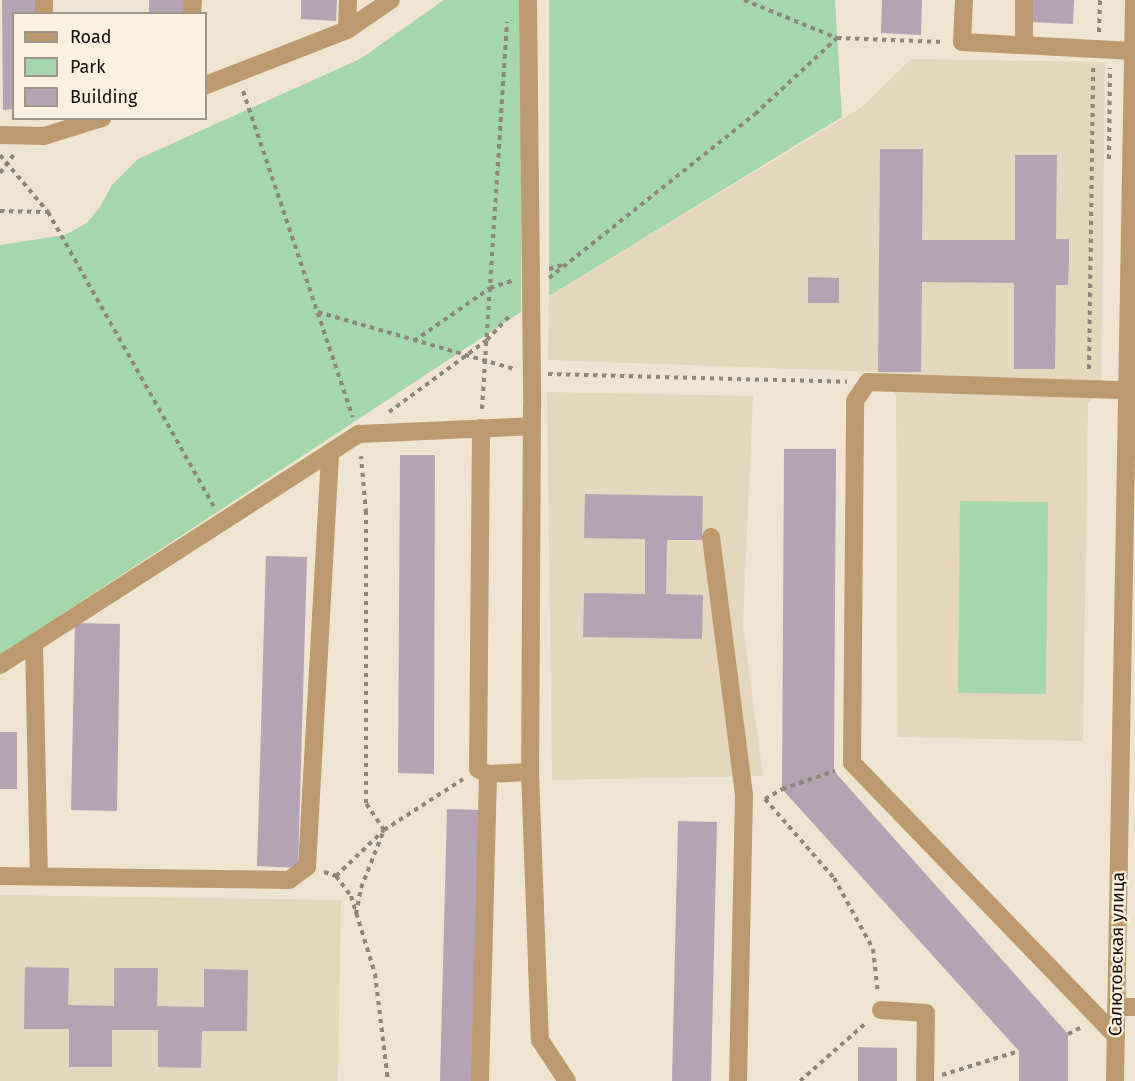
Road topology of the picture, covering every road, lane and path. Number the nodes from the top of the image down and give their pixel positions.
1 (348, 0) edge
2 (391, 0) edge
3 (528, 0) edge
4 (744, 0) edge
5 (964, 0) edge
6 (1024, 0) edge
7 (1100, 0) edge
8 (1134, 0) edge
9 (507, 12) dead end
10 (347, 30) junction
11 (837, 38) junction
12 (962, 42) junction
13 (1024, 45) junction
14 (1099, 48) junction
15 (1133, 51) junction
16 (237, 74) junction
17 (207, 85) edge
18 (89, 120) edge
19 (44, 127) edge
20 (0, 135) edge
21 (0, 155) edge
22 (0, 211) edge
23 (48, 212) junction
24 (569, 263) junction
25 (531, 284) junction
26 (490, 288) junction
27 (318, 312) junction
28 (414, 340) junction
29 (487, 340) junction
30 (464, 356) junction
31 (485, 362) junction
32 (532, 373) junction
33 (868, 382) junction
34 (1088, 390) junction
35 (1127, 390) junction
36 (388, 413) dead end
37 (532, 426) junction
38 (481, 428) junction
39 (359, 434) junction
40 (330, 456) junction
41 (224, 523) junction
42 (711, 537) dead end
43 (34, 643) junction
44 (0, 665) edge
45 (852, 763) junction
46 (483, 771) junction
47 (531, 772) junction
48 (765, 799) junction
49 (744, 813) junction
50 (384, 830) junction
51 (307, 867) junction
52 (39, 875) junction
53 (0, 876) edge
54 (336, 876) junction
55 (356, 914) junction
56 (1117, 1007) junction
57 (1135, 1007) edge
58 (881, 1010) junction
59 (1116, 1036) junction
60 (1019, 1051) dead end
61 (388, 1081) edge
62 (480, 1081) edge
63 (567, 1081) edge
64 (738, 1081) edge
65 (800, 1081) edge
66 (925, 1081) edge
67 (1115, 1081) edge

1 - 10 street
2 - 10 street
3 - 25 street
4 - 11 path
5 - 12 street
6 - 13 street
7 - 14 path
8 - 15 street, Салютовская улица
9 - 26 path
10 - 16 street
11 - 12 path
11 - 24 path
12 - 13 street
13 - 14 street
14 - 15 street
14 - 34 path
15 - 35 street, Салютовская улица
16 - 17 street
16 - 27 path
18 - 19 street
19 - 20 street
21 - 23 path
22 - 23 path
23 - 41 path
24 - 25 path
24 - 25 path
25 - 26 path
25 - 29 path
25 - 32 street
26 - 28 path
26 - 29 path
27 - 28 path
27 - 39 path
28 - 30 path
29 - 30 path
29 - 31 path
30 - 31 path
30 - 36 path
31 - 32 path
31 - 38 path
32 - 33 path
32 - 37 street
33 - 34 street
33 - 45 street
34 - 35 street
35 - 56 street, Салютовская улица
37 - 38 street
37 - 47 street
38 - 39 street
38 - 46 street
39 - 40 street
39 - 50 path
40 - 41 street
40 - 51 street
41 - 43 street
42 - 49 street
43 - 44 street
43 - 52 street
45 - 48 path
45 - 59 street
46 - 47 street
46 - 50 path
46 - 62 street
47 - 63 street
48 - 49 path
48 - 58 path
49 - 64 street
50 - 54 path
50 - 55 path
51 - 52 street
51 - 54 path
52 - 53 street
54 - 55 path
55 - 61 path
56 - 57 street
56 - 59 street, Салютовская улица
58 - 65 path
58 - 66 street
59 - 67 street, Салютовская улица
60 - 66 path

